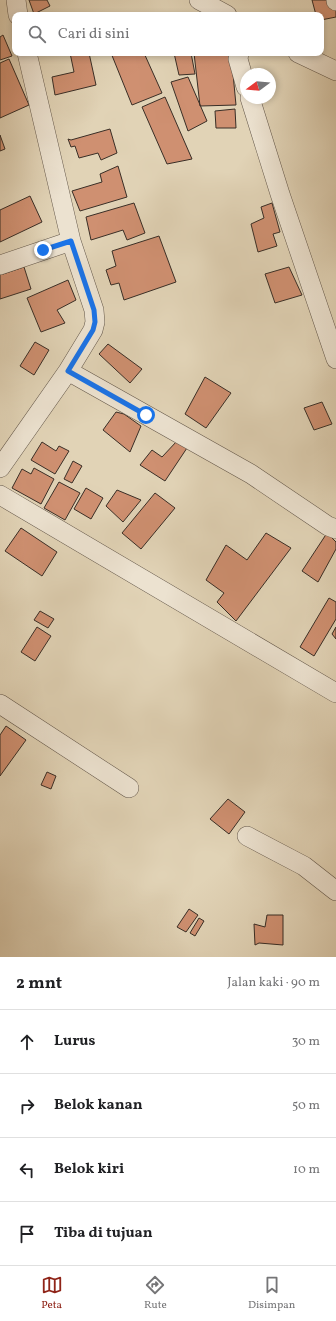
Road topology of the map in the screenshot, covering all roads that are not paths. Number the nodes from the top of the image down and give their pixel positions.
1 (16, 0) edge
2 (203, 1) edge
3 (18, 12) edge
4 (222, 12) edge
5 (28, 56) edge
6 (238, 56) edge
7 (304, 56) edge
8 (240, 68) edge
9 (336, 71) edge
10 (252, 104) edge
11 (71, 241) junction
12 (0, 265) edge
13 (336, 359) edge
14 (68, 371) junction
15 (0, 468) edge
16 (0, 495) edge
17 (336, 529) edge
18 (336, 692) edge
19 (0, 704) edge
20 (130, 788) dead end
21 (247, 836) dead end
22 (336, 891) edge

1 - 3 street
2 - 4 street
5 - 11 street
6 - 8 street
7 - 9 street
10 - 13 street
11 - 12 street
11 - 14 street
14 - 15 street
14 - 17 street
16 - 18 street
19 - 20 street
21 - 22 street

